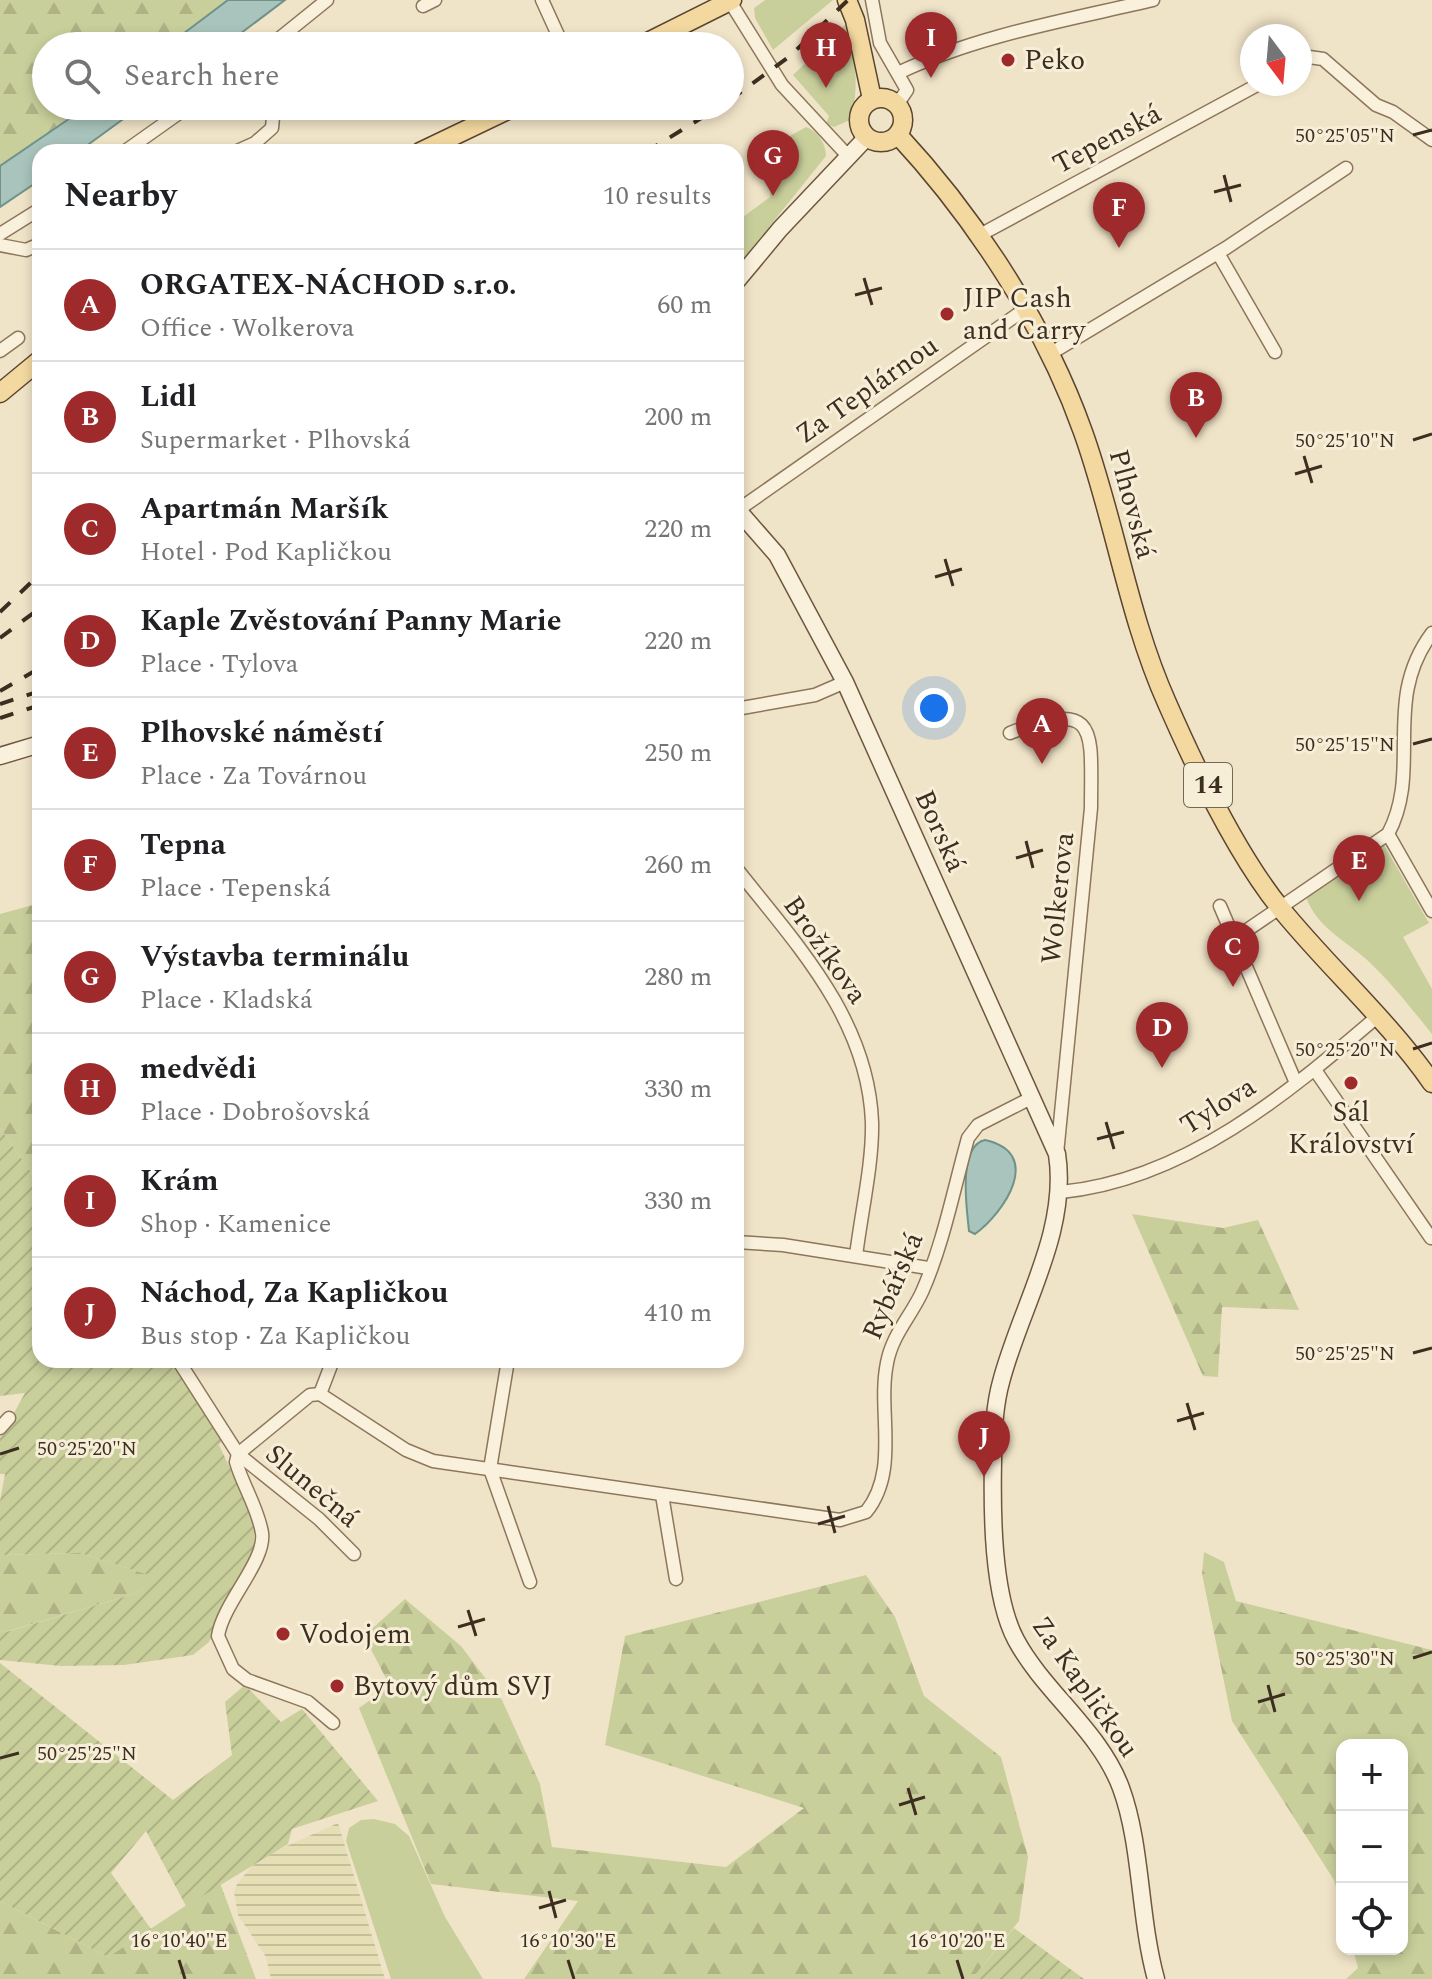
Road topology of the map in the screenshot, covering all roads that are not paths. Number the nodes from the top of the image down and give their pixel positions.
1 (327, 0) edge
2 (542, 0) edge
3 (847, 0) edge
4 (872, 0) edge
5 (1153, 0) edge
6 (730, 1) edge
7 (287, 32) edge
8 (557, 32) edge
9 (668, 32) edge
10 (1312, 57) edge
11 (900, 76) junction
12 (1240, 94) edge
13 (872, 99) junction
14 (896, 106) junction
15 (169, 120) edge
16 (273, 120) edge
17 (487, 120) edge
18 (898, 135) junction
19 (867, 137) junction
20 (1432, 140) edge
21 (135, 144) edge
22 (253, 144) edge
23 (437, 144) edge
24 (848, 156) junction
25 (1346, 168) dead end
26 (32, 214) edge
27 (0, 234) edge
28 (978, 236) junction
29 (0, 245) edge
30 (32, 247) edge
31 (1218, 253) junction
32 (744, 273) edge
33 (1024, 310) junction
34 (18, 338) dead end
35 (0, 351) edge
36 (1275, 352) dead end
37 (1048, 355) junction
38 (32, 367) edge
39 (0, 393) edge
40 (744, 504) edge
41 (744, 517) edge
42 (1432, 633) edge
43 (845, 682) junction
44 (744, 708) edge
45 (1010, 733) dead end
46 (32, 746) edge
47 (0, 756) edge
48 (1388, 834) junction
49 (744, 879) edge
50 (1220, 906) dead end
51 (1279, 907) junction
52 (1432, 911) edge
53 (1234, 939) junction
54 (1378, 1016) junction
55 (1315, 1070) junction
56 (1296, 1083) junction
57 (1432, 1083) edge
58 (1031, 1098) junction
59 (1057, 1154) junction
60 (1061, 1192) junction
61 (1431, 1238) edge
62 (744, 1243) edge
63 (856, 1256) junction
64 (928, 1268) junction
65 (183, 1368) edge
66 (330, 1368) edge
67 (507, 1368) edge
68 (320, 1394) junction
69 (238, 1454) junction
70 (490, 1469) junction
71 (662, 1495) junction
72 (354, 1554) dead end
73 (676, 1579) dead end
74 (530, 1582) dead end
75 (333, 1723) dead end
76 (1156, 1979) edge

1 - 7 street
2 - 8 street
3 - 13 main road
4 - 11 street
5 - 11 street
6 - 9 main road
6 - 24 street
10 - 20 street
11 - 14 street
12 - 28 street, Tepenská
13 - 14 main road
13 - 19 main road
14 - 18 main road
15 - 21 street
16 - 22 street
17 - 23 main road
18 - 19 main road
18 - 28 main road, Plhovská / 14
19 - 24 street
24 - 32 street
25 - 31 street
26 - 27 street
28 - 33 main road, Plhovská / 14
29 - 30 street
31 - 36 street
31 - 37 street
33 - 37 main road, Plhovská / 14
33 - 40 street, Za Teplárnou
34 - 35 street
37 - 51 main road, Plhovská / 14
38 - 39 main road
41 - 43 street, Borská
42 - 48 street
43 - 44 street
43 - 58 street, Borská
45 - 59 street, Wolkerova
46 - 47 street
48 - 51 street
48 - 52 street
49 - 63 street, Brožíkova
50 - 53 street
51 - 53 street
51 - 54 main road, 14
53 - 56 street
54 - 55 street, Tylova
54 - 57 main road, 14
55 - 56 street, Tylova
55 - 61 street
56 - 60 street, Tylova
58 - 59 street, Borská
58 - 64 street, Rybářská
59 - 60 street, Borská
60 - 76 street, Za Kapličkou
62 - 63 street
63 - 64 street
64 - 71 street, Rybářská
65 - 69 street, Slunečná
66 - 68 street
67 - 70 street
68 - 69 street, Slunečná
68 - 70 street, Rybářská
69 - 72 street, Slunečná
69 - 75 street, Slunečná
70 - 71 street, Rybářská
70 - 74 street
71 - 73 street

